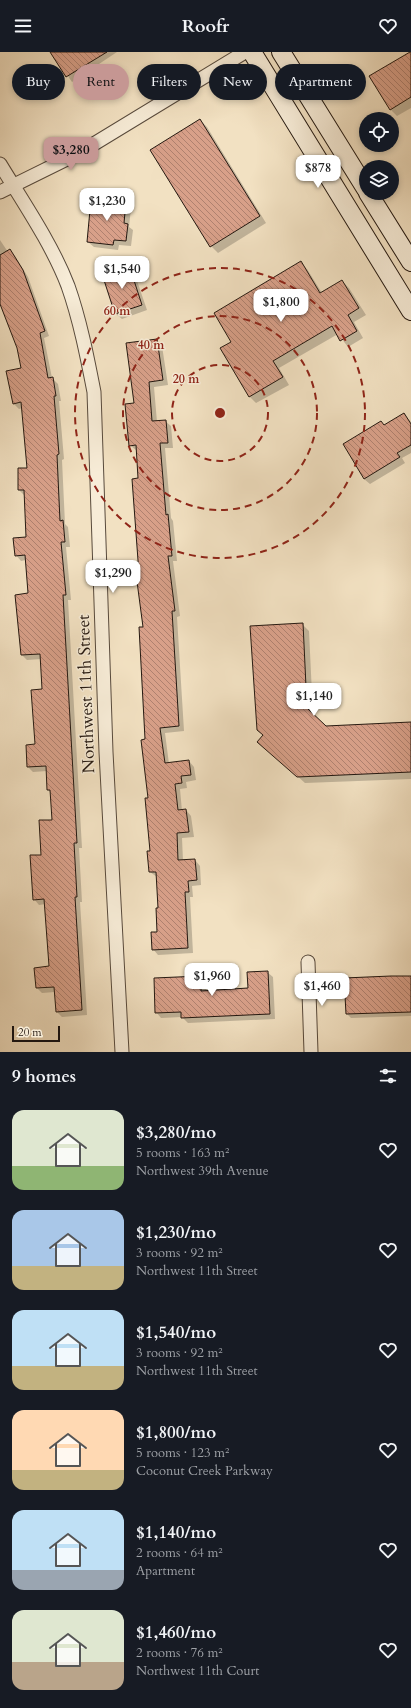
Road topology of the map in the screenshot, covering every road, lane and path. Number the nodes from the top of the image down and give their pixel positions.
1 (245, 52) edge
2 (252, 52) edge
3 (281, 52) edge
4 (0, 164) edge
5 (359, 178) edge
6 (13, 185) junction
7 (0, 192) edge
8 (372, 200) edge
9 (411, 262) edge
10 (411, 311) edge
11 (308, 962) dead end
12 (122, 1052) edge
13 (311, 1052) edge

1 - 6 street
2 - 10 main road
3 - 5 main road
4 - 6 street, Northwest 11th Street
6 - 7 street
6 - 12 street, Northwest 11th Street
8 - 9 main road
11 - 13 street

